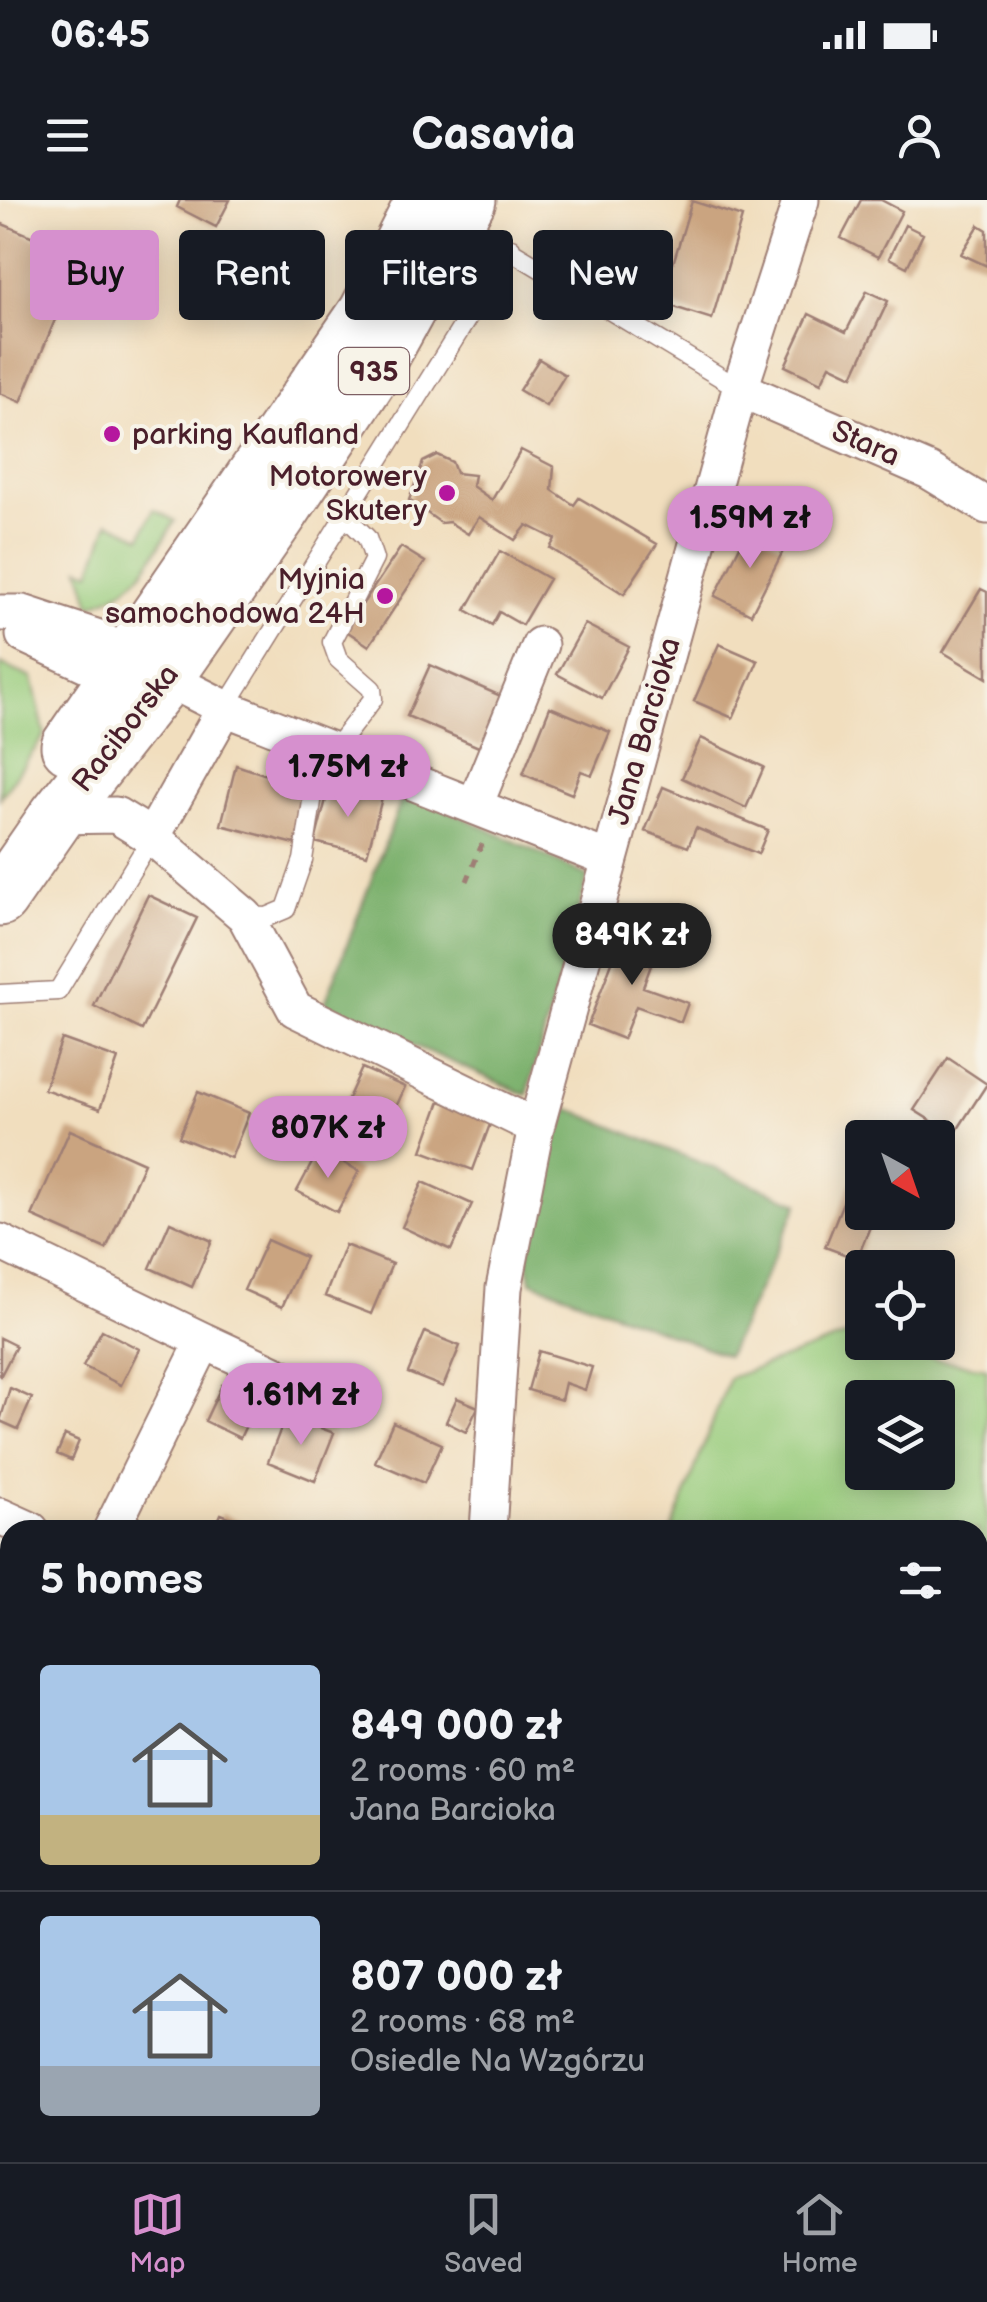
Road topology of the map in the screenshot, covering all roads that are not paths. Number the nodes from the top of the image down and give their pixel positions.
1 (801, 200) edge
2 (450, 207) edge
3 (485, 230) edge
4 (513, 249) edge
5 (467, 320) edge
6 (740, 389) junction
7 (987, 506) edge
8 (345, 516) junction
9 (0, 614) edge
10 (45, 644) junction
11 (540, 644) dead end
12 (147, 668) junction
13 (225, 708) junction
14 (83, 726) junction
15 (333, 752) junction
16 (485, 809) junction
17 (57, 816) junction
18 (152, 837) junction
19 (0, 848) edge
20 (608, 859) junction
21 (0, 898) edge
22 (244, 916) junction
23 (0, 994) edge
24 (536, 1127) junction
25 (0, 1242) edge
26 (204, 1340) junction
27 (331, 1400) dead end
28 (116, 1520) edge
29 (489, 1520) edge

1 - 6 street, Jana Barcioka
2 - 3 lane
2 - 12 main road, Raciborska / 935
4 - 6 lane
5 - 8 lane
6 - 7 street, Stara
6 - 20 street, Jana Barcioka
8 - 13 lane
8 - 15 lane
9 - 10 street
9 - 12 street, Jana Barcioka
10 - 12 street
10 - 14 street
11 - 16 street
12 - 13 street, Jana Barcioka
12 - 14 main road, Raciborska / 935
12 - 17 main road, Raciborska / 935
13 - 15 street, Jana Barcioka
13 - 18 street
14 - 19 main road, Raciborska / 935
15 - 16 street, Jana Barcioka
15 - 22 lane
16 - 20 street, Jana Barcioka
17 - 18 street
17 - 21 main road, Raciborska / 935
18 - 22 street
18 - 23 lane
20 - 24 street, Jana Barcioka
22 - 24 street
24 - 29 street, Jana Barcioka
25 - 26 street
26 - 27 street
26 - 28 street

